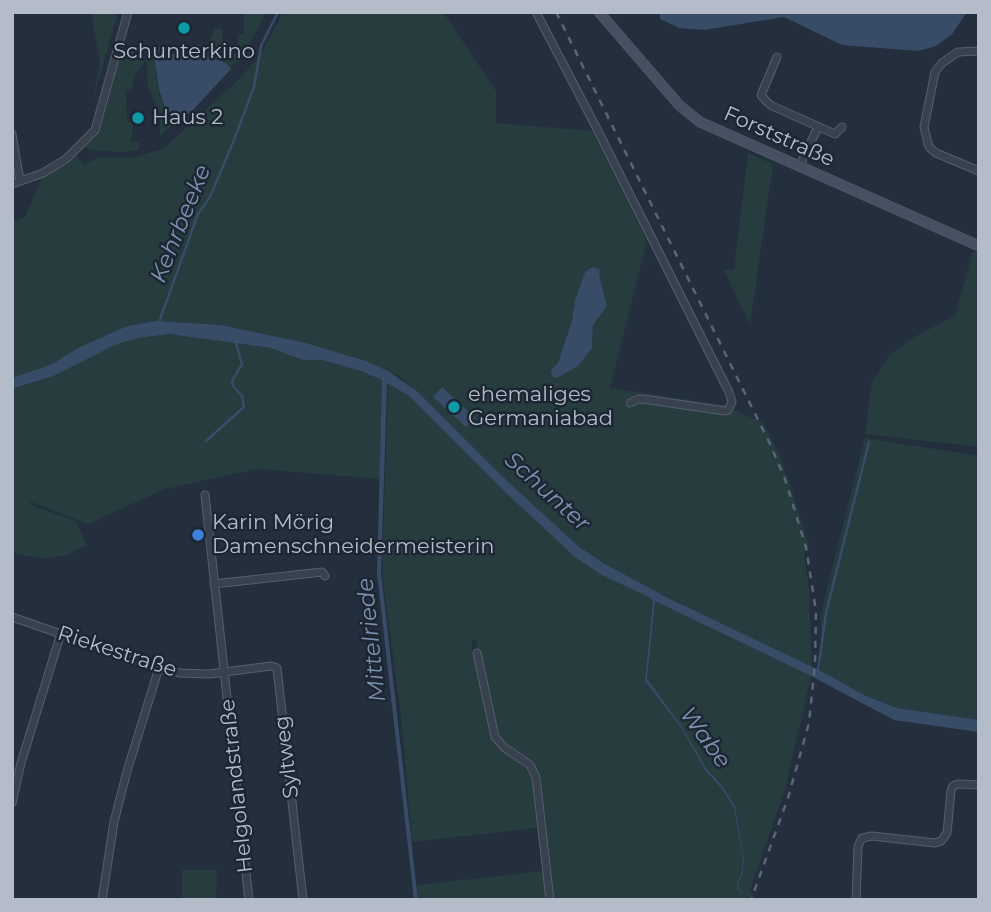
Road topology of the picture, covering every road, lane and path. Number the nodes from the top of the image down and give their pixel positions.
1 (128, 12) edge
2 (536, 12) edge
3 (599, 12) edge
4 (979, 51) edge
5 (777, 57) dead end
6 (818, 127) junction
7 (842, 127) dead end
8 (12, 134) edge
9 (799, 167) junction
10 (979, 171) edge
11 (16, 182) edge
12 (979, 246) edge
13 (630, 403) dead end
14 (205, 495) dead end
15 (325, 576) dead end
16 (214, 584) junction
17 (12, 617) edge
18 (61, 633) junction
19 (477, 653) dead end
20 (159, 668) junction
21 (224, 672) junction
22 (979, 785) edge
23 (12, 803) edge
24 (102, 900) edge
25 (249, 900) edge
26 (303, 900) edge
27 (550, 900) edge
28 (856, 900) edge

1 - 11 street
2 - 13 street
3 - 9 main road, Forststraße
4 - 10 street
5 - 6 street
6 - 7 street
6 - 9 street
8 - 11 street
9 - 12 main road, Forststraße
14 - 16 street, Helgolandstraße
15 - 16 street
16 - 21 street, Helgolandstraße
17 - 18 street, Riekestraße
18 - 20 street, Riekestraße
18 - 23 street
19 - 27 street
20 - 21 street, Riekestraße
20 - 24 street
21 - 25 street, Helgolandstraße
21 - 26 street, Syltweg
22 - 28 street

